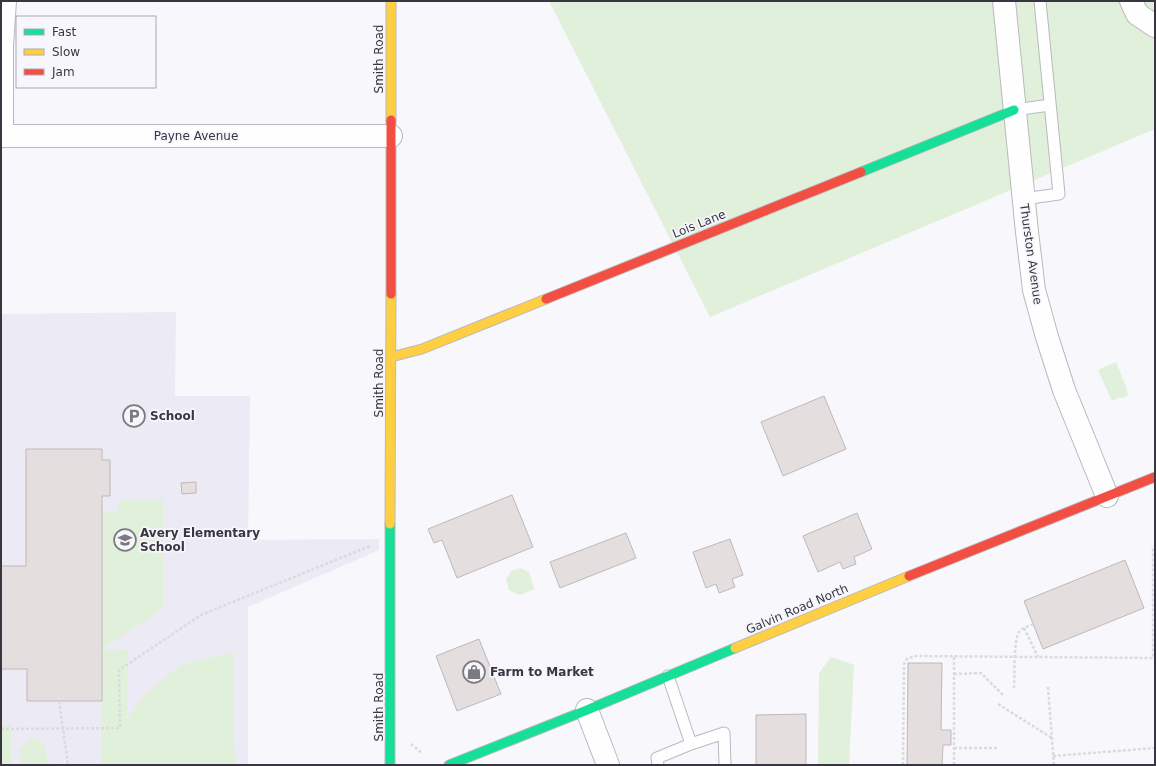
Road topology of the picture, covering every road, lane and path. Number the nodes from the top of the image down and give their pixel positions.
1 (5, 1) edge
2 (391, 1) edge
3 (1004, 1) edge
4 (1040, 1) edge
5 (1131, 1) edge
6 (1155, 26) edge
7 (1050, 105) junction
8 (1014, 110) junction
9 (1, 136) edge
10 (391, 136) junction
11 (1023, 199) junction
12 (391, 357) junction
13 (1155, 477) edge
14 (1107, 496) junction
15 (376, 543) dead end
16 (1153, 546) dead end
17 (1033, 624) dead end
18 (1024, 628) junction
19 (954, 656) junction
20 (1015, 657) junction
21 (1038, 657) junction
22 (954, 674) junction
23 (668, 676) junction
24 (1048, 687) dead end
25 (1014, 688) dead end
26 (1003, 695) dead end
27 (59, 701) dead end
28 (998, 704) dead end
29 (587, 710) junction
30 (63, 728) junction
31 (1, 729) edge
32 (1052, 739) junction
33 (691, 744) junction
34 (954, 748) junction
35 (997, 748) dead end
36 (1155, 748) edge
37 (1053, 756) junction
38 (68, 765) edge
39 (390, 765) edge
40 (449, 765) edge
41 (608, 765) edge
42 (658, 765) edge
43 (725, 765) edge
44 (903, 765) edge
45 (954, 765) edge
46 (1054, 765) edge

1 - 9 street
2 - 10 street, Smith Road
3 - 8 street, Thurston Avenue
4 - 7 lane
5 - 6 street
7 - 8 lane
7 - 11 lane
8 - 11 street, Thurston Avenue
8 - 12 street, Lois Lane
9 - 10 street, Payne Avenue
10 - 12 street, Smith Road
11 - 14 street, Thurston Avenue
12 - 39 street, Smith Road
13 - 14 street, Galvin Road North
14 - 23 street, Galvin Road North
15 - 30 path
16 - 21 path
17 - 18 path
18 - 20 path
18 - 21 path
19 - 20 path
19 - 22 path
19 - 44 path
20 - 21 path
20 - 25 path
22 - 26 path
22 - 34 path
23 - 29 street, Galvin Road North
23 - 33 lane
24 - 32 path
27 - 30 path
28 - 32 path
29 - 40 street, Galvin Road North
29 - 41 street
30 - 31 path
30 - 38 path
32 - 37 path
33 - 42 lane
33 - 43 lane
34 - 35 path
34 - 45 path
36 - 37 path
37 - 46 path

